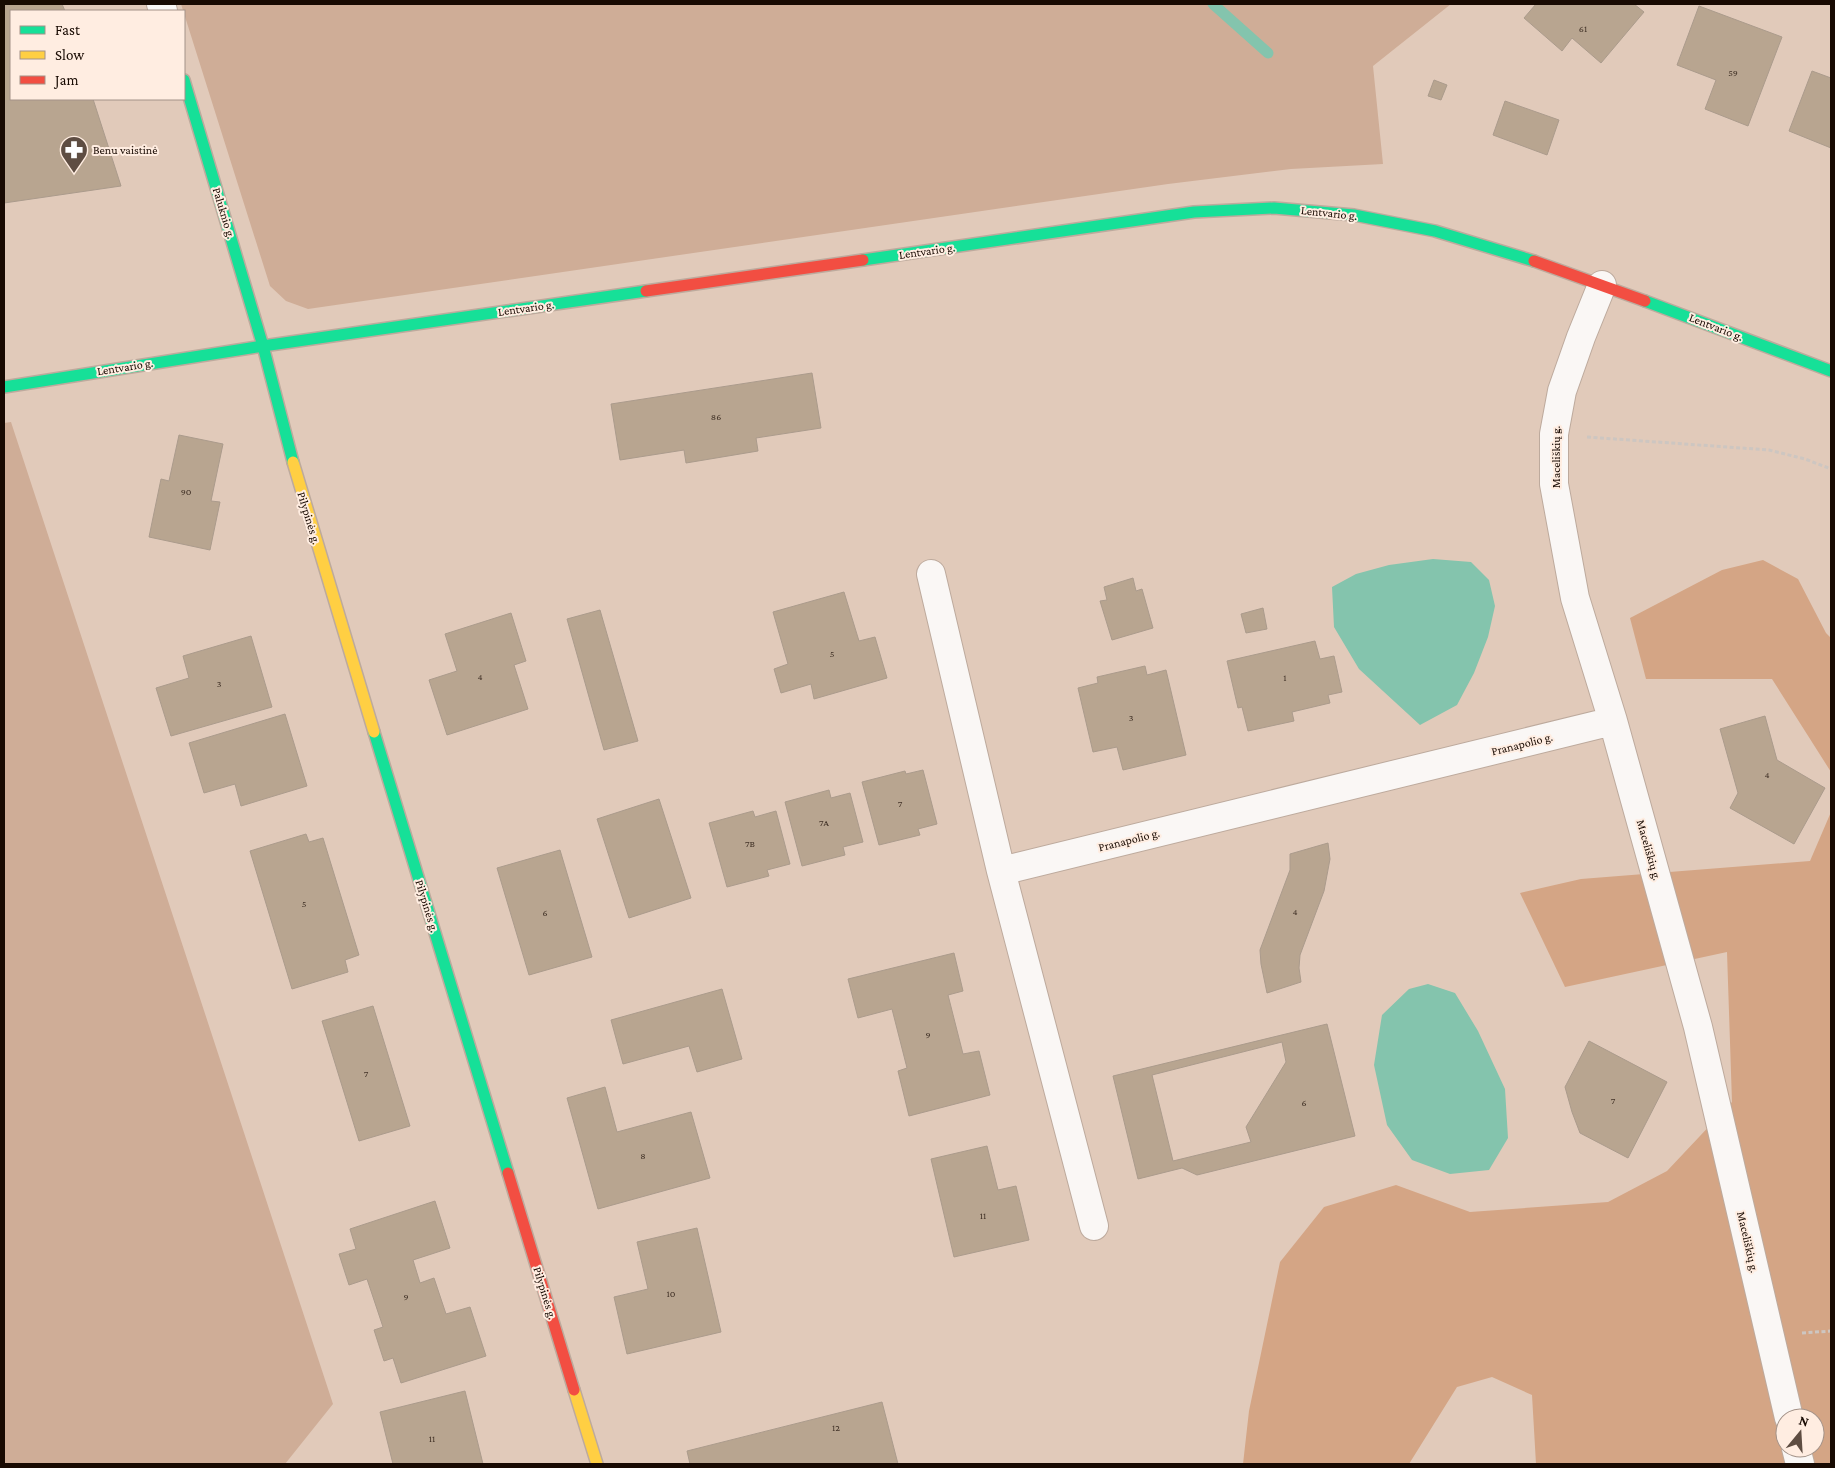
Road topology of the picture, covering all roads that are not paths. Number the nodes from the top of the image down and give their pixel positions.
1 (185, 83) edge
2 (1602, 285) junction
3 (264, 346) junction
4 (1831, 371) edge
5 (4, 386) edge
6 (931, 574) dead end
7 (1613, 721) junction
8 (1001, 871) junction
9 (1094, 1226) dead end
10 (1787, 1408) edge
11 (597, 1464) edge

1 - 3 main road, Paluknio g.
2 - 3 main road, Lentvario g.
2 - 4 main road, Lentvario g.
2 - 7 street, Maceliškių g.
3 - 5 main road, Lentvario g.
3 - 11 main road, Pilypinės g.
6 - 8 street
7 - 8 street, Pranapolio g.
7 - 10 street, Maceliškių g.
8 - 9 street

